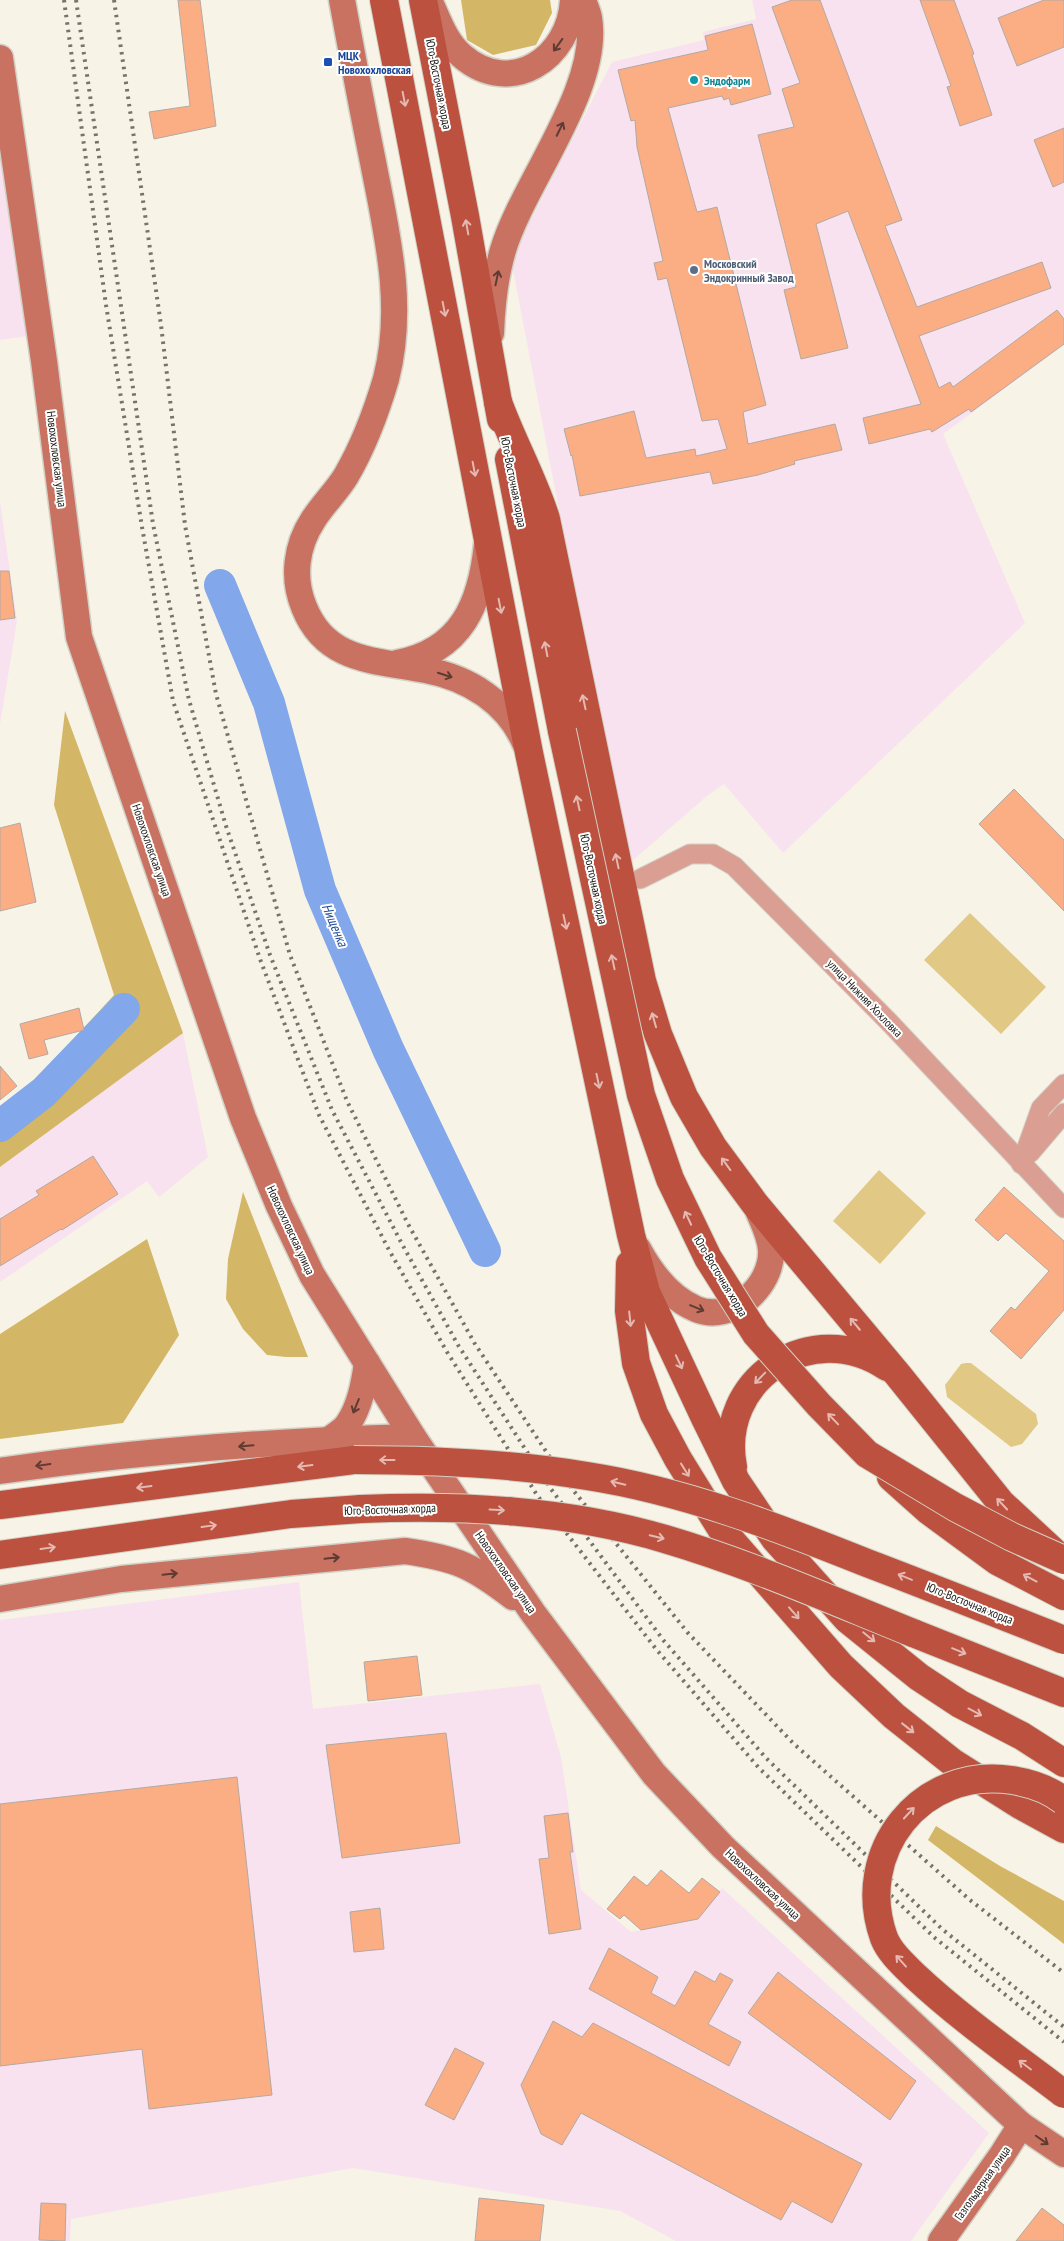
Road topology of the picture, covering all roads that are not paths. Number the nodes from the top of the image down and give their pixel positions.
1 (342, 0) edge
2 (384, 0) edge
3 (423, 0) edge
4 (429, 0) edge
5 (573, 0) edge
6 (583, 0) edge
7 (0, 58) edge
8 (491, 361) junction
9 (498, 402) junction
10 (487, 540) junction
11 (380, 663) junction
12 (529, 753) junction
13 (640, 879) dead end
14 (1064, 1084) edge
15 (1064, 1113) edge
16 (1021, 1164) junction
17 (755, 1204) junction
18 (1064, 1208) edge
19 (631, 1235) junction
20 (367, 1363) junction
21 (898, 1375) junction
22 (413, 1437) junction
23 (330, 1439) junction
24 (867, 1454) junction
25 (0, 1471) edge
26 (736, 1481) junction
27 (0, 1505) edge
28 (0, 1555) edge
29 (1064, 1560) edge
30 (1064, 1596) edge
31 (0, 1599) edge
32 (534, 1613) junction
33 (1064, 1640) edge
34 (1064, 1693) edge
35 (1022, 1736) junction
36 (1064, 1748) edge
37 (1064, 1763) edge
38 (1064, 1801) edge
39 (1064, 1829) edge
40 (1064, 2094) edge
41 (1021, 2125) junction
42 (1064, 2154) edge
43 (941, 2241) edge

1 - 11 street
2 -> 10 main road
8 -> 3 main road, Юго-Восточная хорда
5 -> 4 street
8 -> 6 street
7 - 20 street, Новохохловская улица
8 - 9 main road, Юго-Восточная хорда
17 -> 9 main road
24 -> 9 main road, Юго-Восточная хорда, bridge
10 - 11 street
10 -> 12 main road
11 -> 12 street
12 -> 19 main road
13 - 16 street, улица Нижняя Хохловка
14 - 16 street
15 - 16 street
16 - 18 street, улица Нижняя Хохловка
19 -> 17 street
21 -> 17 main road
19 -> 26 main road
19 -> 39 main road
20 - 22 street, Новохохловская улица
20 -> 23 street
21 -> 26 main road
29 -> 21 main road
22 - 23 street
22 - 32 street, Новохохловская улица
23 -> 25 street
24 - 29 main road, bridge
30 -> 24 main road, Юго-Восточная хорда, bridge
26 -> 35 main road, bridge
33 -> 27 main road, Юго-Восточная хорда, bridge
28 -> 34 main road, Юго-Восточная хорда, bridge
31 -> 32 street
32 - 41 street, Новохохловская улица
35 - 36 main road
35 - 37 main road
40 -> 38 main road, bridge
41 -> 42 street, Новохохловская улица
41 - 43 street, Газгольдерная улица

